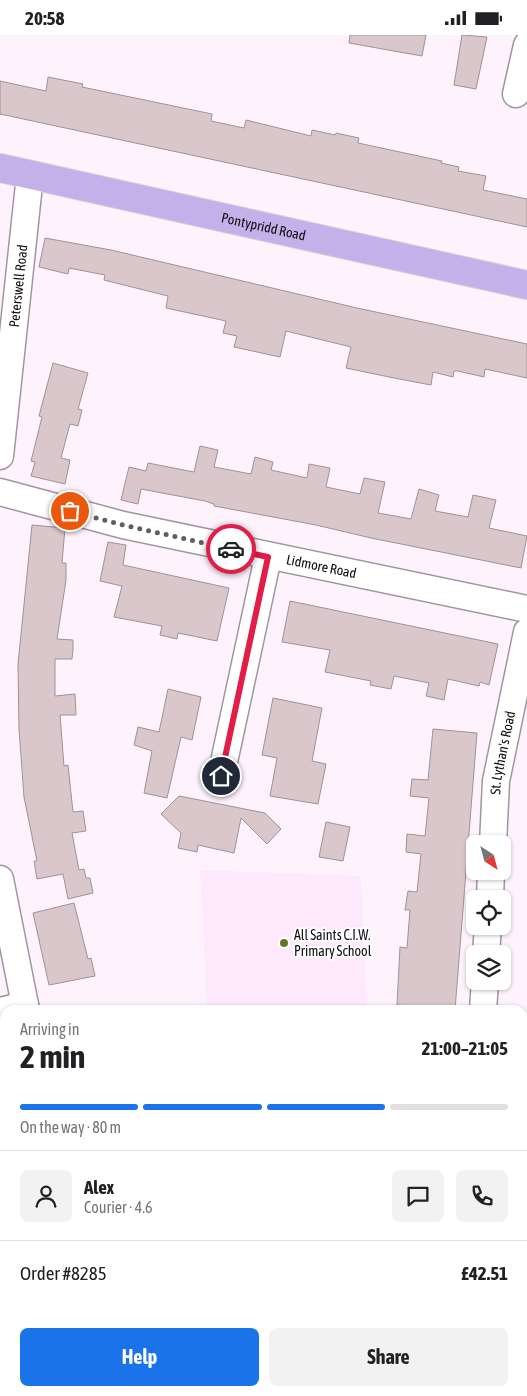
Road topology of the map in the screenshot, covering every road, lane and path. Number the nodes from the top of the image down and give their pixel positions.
1 (527, 45) edge
2 (516, 94) dead end
3 (0, 168) edge
4 (30, 175) junction
5 (527, 285) edge
6 (0, 456) edge
7 (0, 493) edge
8 (268, 557) junction
9 (527, 609) edge
10 (527, 632) edge
11 (221, 776) dead end
12 (493, 835) edge
13 (0, 879) edge
14 (484, 990) edge
15 (26, 1005) edge
16 (483, 1005) edge

1 - 2 street
3 - 4 main road, Pontypridd Road
4 - 5 main road, Pontypridd Road
4 - 6 street, Peterswell Road
7 - 8 street, Lidmore Road
8 - 9 street, Lidmore Road
8 - 11 street
10 - 12 street, St. Lythan's Road
13 - 15 street
14 - 16 street

